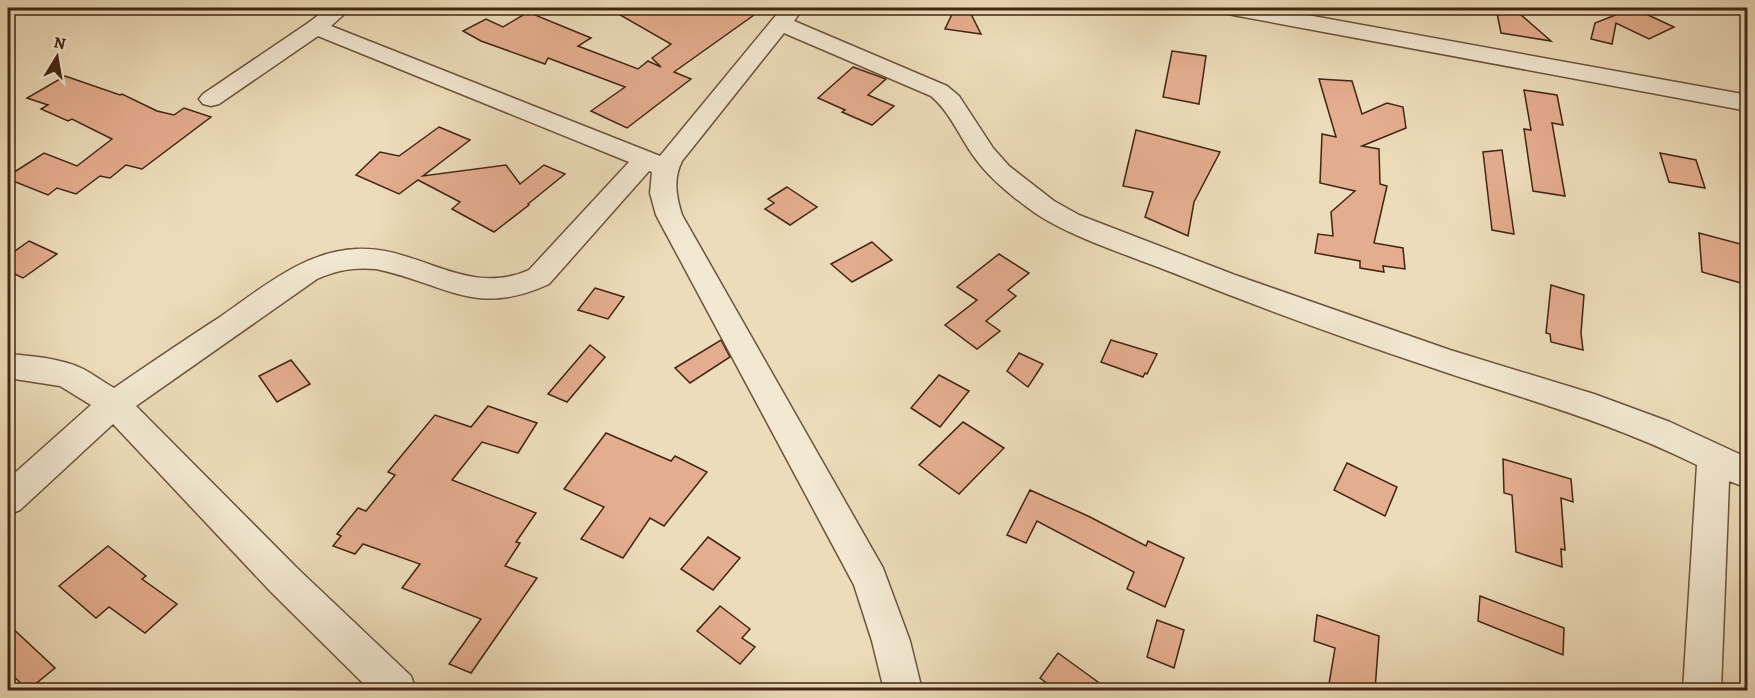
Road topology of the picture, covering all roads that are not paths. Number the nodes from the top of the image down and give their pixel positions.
1 (340, 8) edge
2 (1233, 8) edge
3 (787, 15) edge
4 (316, 28) junction
5 (211, 99) dead end
6 (1748, 103) edge
7 (655, 164) junction
8 (8, 366) edge
9 (114, 404) junction
10 (1714, 457) junction
11 (1748, 474) edge
12 (8, 500) edge
13 (397, 690) edge
14 (903, 690) edge
15 (1702, 690) edge

1 - 4 street
2 - 6 street
3 - 7 street
3 - 10 street
4 - 5 street
4 - 7 street
7 - 9 street
7 - 14 street
8 - 9 street
9 - 12 street
9 - 13 street
10 - 11 street
10 - 15 street

